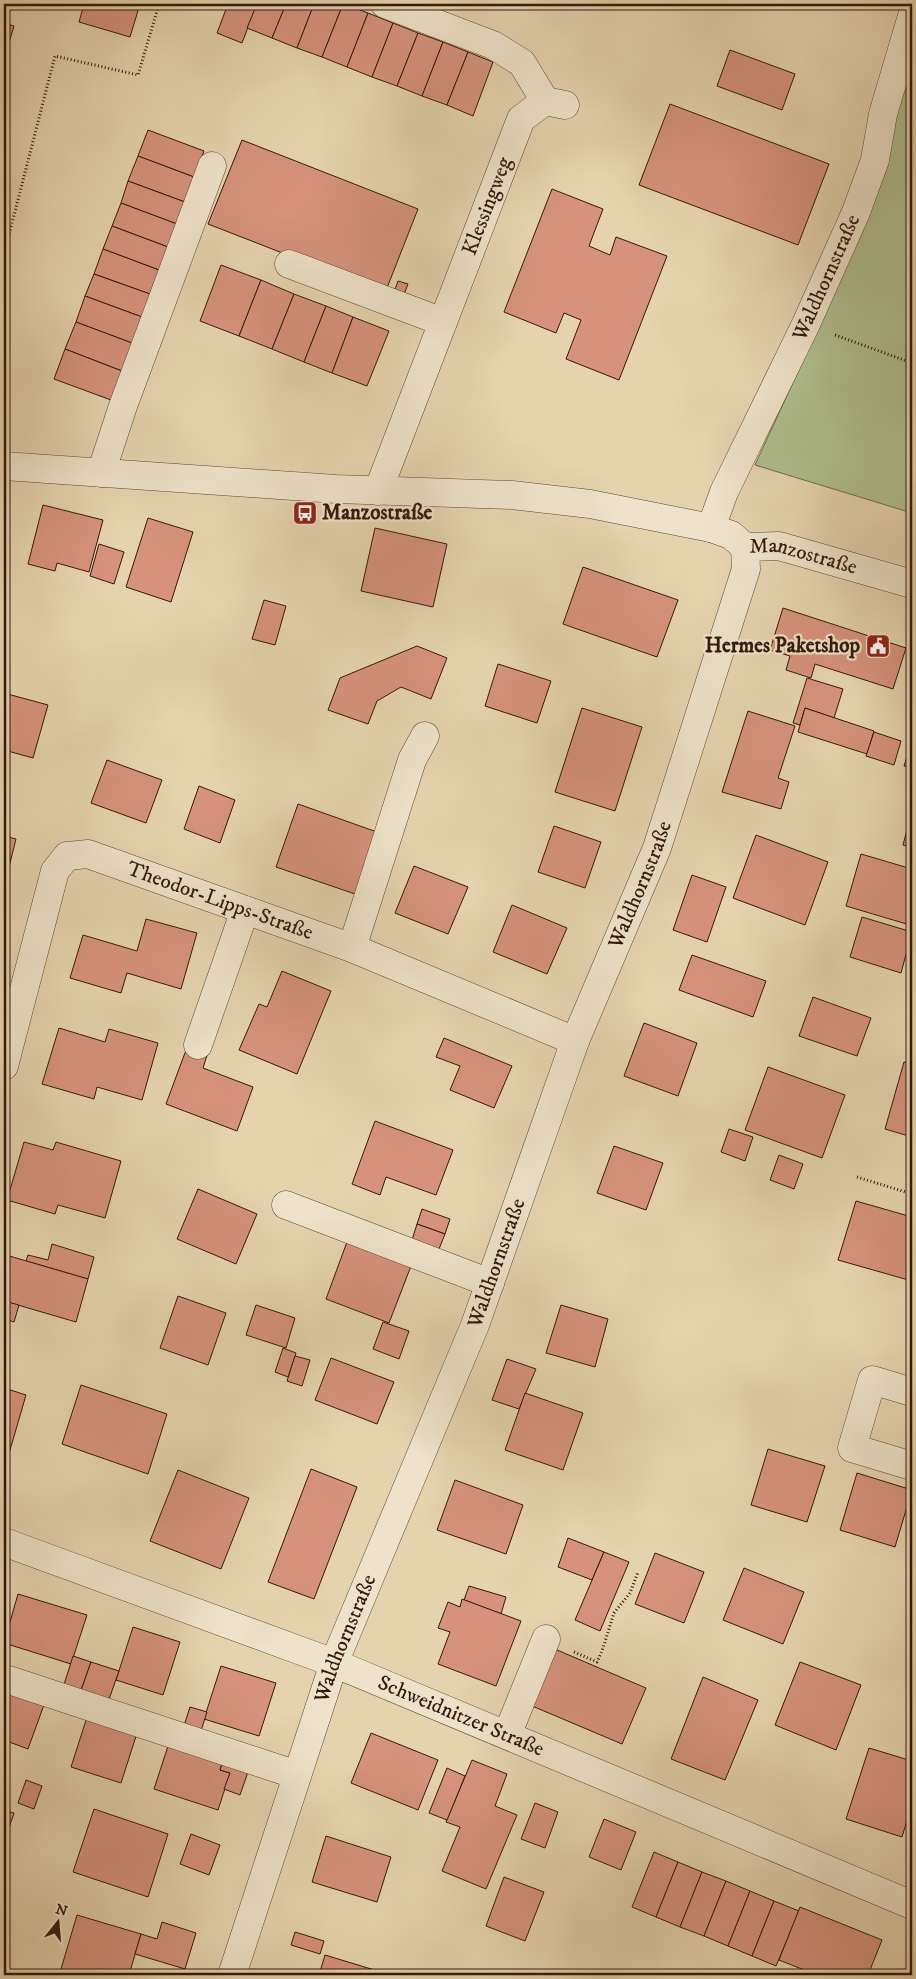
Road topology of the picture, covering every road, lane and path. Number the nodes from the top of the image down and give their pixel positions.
1 (159, 4) edge
2 (385, 4) edge
3 (912, 16) edge
4 (212, 166) dead end
5 (4, 254) edge
6 (289, 264) dead end
7 (444, 322) junction
8 (806, 324) junction
9 (912, 363) edge
10 (4, 466) edge
11 (101, 473) junction
12 (378, 491) junction
13 (711, 528) junction
14 (745, 547) junction
15 (912, 584) edge
16 (425, 736) dead end
17 (245, 910) junction
18 (352, 948) junction
19 (575, 1041) junction
20 (198, 1045) dead end
21 (4, 1066) edge
22 (857, 1177) dead end
23 (912, 1194) edge
24 (286, 1205) dead end
25 (490, 1283) junction
26 (912, 1392) edge
27 (912, 1466) edge
28 (4, 1542) edge
29 (638, 1572) dead end
30 (546, 1639) joint
31 (334, 1663) junction
32 (9, 1680) dead end
33 (507, 1735) junction
34 (297, 1774) junction
35 (912, 1905) edge
36 (232, 1975) edge

1 - 5 path
2 - 7 street, Klessingweg
3 - 8 street, Waldhornstraße
4 - 11 street
6 - 7 street
7 - 12 street, Klessingweg
8 - 9 path
8 - 13 street, Waldhornstraße
10 - 11 street, Manzostraße
11 - 12 street, Manzostraße
12 - 13 street, Manzostraße
13 - 14 street, Manzostraße
14 - 15 street, Manzostraße
14 - 19 street, Waldhornstraße
16 - 18 street
17 - 18 street, Theodor-Lipps-Straße
17 - 20 street
17 - 21 street, Theodor-Lipps-Straße
18 - 19 street, Theodor-Lipps-Straße
19 - 25 street, Waldhornstraße
22 - 23 path
24 - 25 street
25 - 31 street, Waldhornstraße
26 - 27 street
28 - 31 street, Schweidnitzer Straße
29 - 30 path
30 - 33 street
31 - 33 street, Schweidnitzer Straße
31 - 34 street, Waldhornstraße
32 - 34 street
33 - 35 street, Schweidnitzer Straße
34 - 36 street, Waldhornstraße

